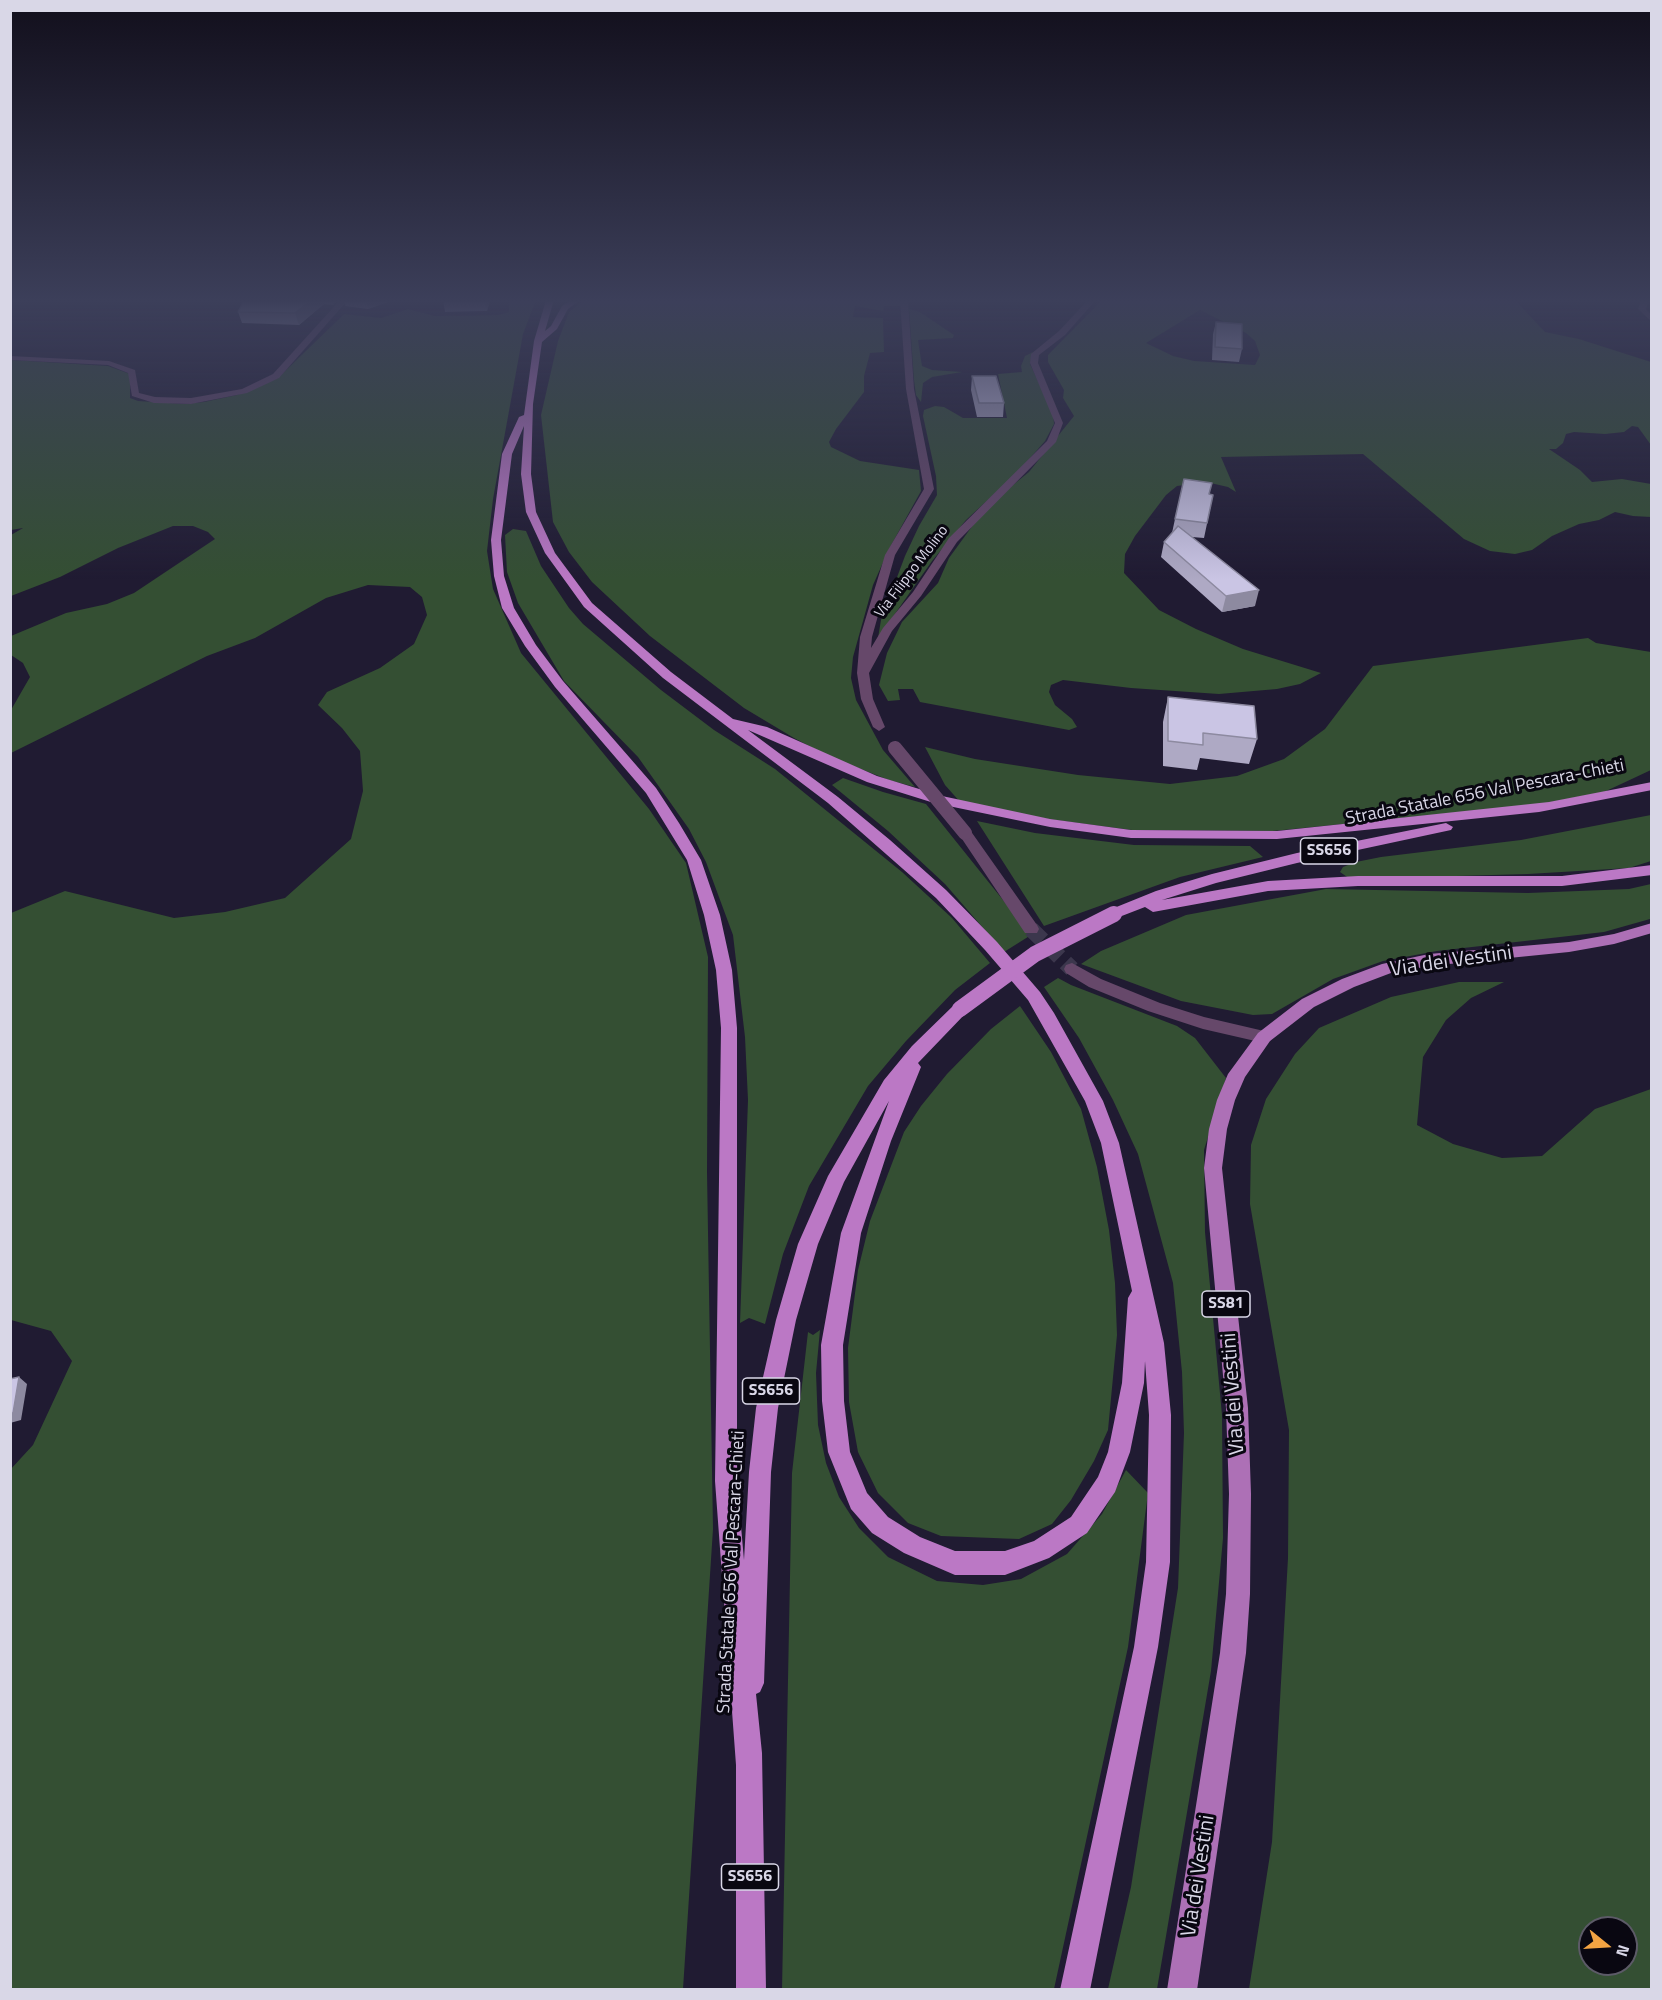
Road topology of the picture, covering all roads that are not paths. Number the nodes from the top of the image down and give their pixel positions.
1 (135, 393) edge
2 (228, 393) edge
3 (531, 393) edge
4 (911, 393) edge
5 (1047, 393) edge
6 (529, 404) junction
7 (863, 673) junction
8 (723, 719) junction
9 (879, 727) dead end
10 (895, 748) dead end
11 (1652, 779) edge
12 (1652, 786) edge
13 (1619, 793) junction
14 (1548, 806) junction
15 (1652, 870) edge
16 (1114, 914) junction
17 (1652, 928) edge
18 (1031, 929) tunnel mouth
19 (1072, 969) tunnel mouth
20 (1264, 1037) junction
21 (918, 1051) junction
22 (1139, 1270) junction
23 (748, 1765) junction
24 (751, 1989) edge
25 (1075, 1989) edge
26 (1182, 1989) edge

1 - 2 street
3 - 6 highway
4 - 7 street
5 - 7 street, Via Filippo Molino
6 - 8 highway
6 - 23 highway
7 - 9 street
8 - 14 highway
8 - 22 highway
10 - 18 street, bridge
11 - 13 highway
12 - 13 highway, Strada Statale 656 Val Pescara-Chieti / SS656
13 - 14 highway, Strada Statale 656 Val Pescara-Chieti / SS656
14 - 16 highway, Strada Statale 656 Val Pescara-Chieti / SS656
15 - 16 highway
16 - 21 highway, Strada Statale 656 Val Pescara-Chieti / SS656, bridge
17 - 20 main road, Via dei Vestini / SS81
19 - 20 street
20 - 26 main road, Via dei Vestini / SS81
21 - 22 highway
21 - 23 highway, Strada Statale 656 Val Pescara-Chieti / SS656
22 - 25 highway
23 - 24 highway, Strada Statale 656 Val Pescara-Chieti / SS656

